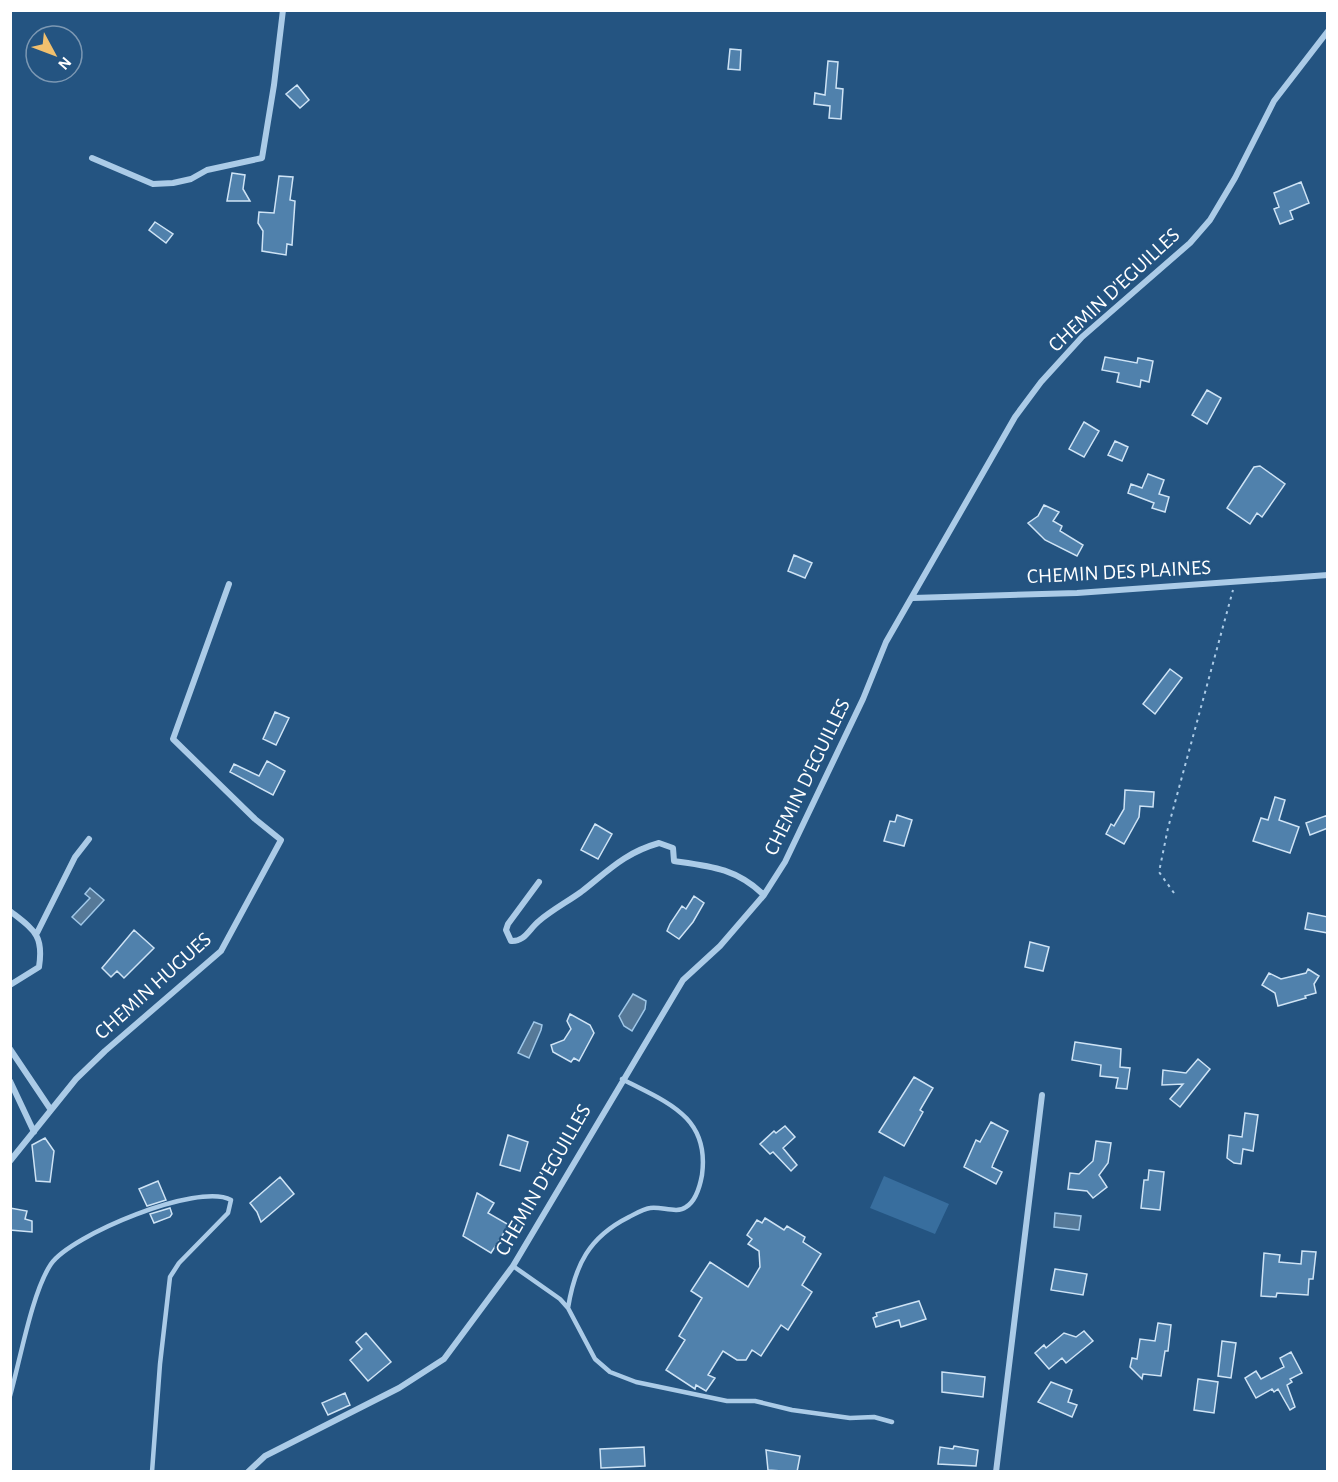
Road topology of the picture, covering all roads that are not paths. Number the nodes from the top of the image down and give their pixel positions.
1 (283, 10) edge
2 (1328, 31) edge
3 (92, 158) dead end
4 (1328, 575) edge
5 (229, 584) dead end
6 (913, 598) junction
7 (89, 839) dead end
8 (539, 882) dead end
9 (764, 895) junction
10 (10, 910) edge
11 (37, 933) junction
12 (10, 985) edge
13 (10, 1049) edge
14 (622, 1079) junction
15 (10, 1081) edge
16 (1042, 1095) dead end
17 (51, 1110) junction
18 (34, 1132) junction
19 (10, 1161) edge
20 (513, 1266) junction
21 (568, 1308) junction
22 (10, 1396) edge
23 (892, 1422) dead end
24 (152, 1472) edge
25 (248, 1472) edge
26 (996, 1472) edge

1 - 3 street
2 - 6 street, CHEMIN D'EGUILLES
4 - 6 street, CHEMIN DES PLAINES
5 - 17 street, CHEMIN HUGUES
6 - 9 street, CHEMIN D'EGUILLES
7 - 11 street
8 - 9 street
9 - 14 street, CHEMIN D'EGUILLES
10 - 11 street
11 - 12 street
13 - 17 street
14 - 20 street, CHEMIN D'EGUILLES
14 - 21 lane
15 - 18 street
16 - 26 street
17 - 18 street, CHEMIN HUGUES
18 - 19 street, CHEMIN HUGUES
20 - 21 lane
20 - 25 street, CHEMIN D'EGUILLES
21 - 23 lane
22 - 24 lane

